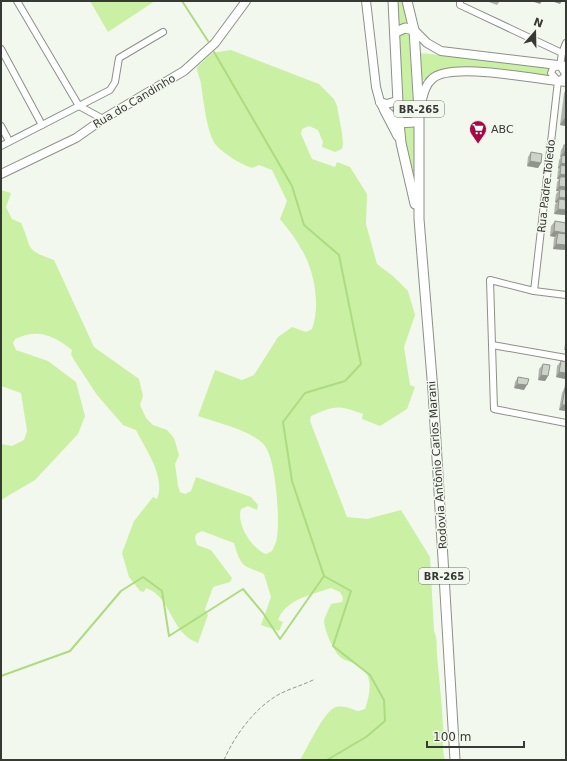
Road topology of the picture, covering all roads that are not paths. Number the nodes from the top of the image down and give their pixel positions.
1 (18, 1) edge
2 (246, 1) edge
3 (366, 1) edge
4 (393, 1) edge
5 (407, 1) edge
6 (460, 1) edge
7 (414, 30) junction
8 (163, 32) dead end
9 (396, 32) junction
10 (566, 43) edge
11 (1, 49) edge
12 (562, 53) junction
13 (563, 66) edge
14 (562, 82) edge
15 (397, 101) junction
16 (79, 106) junction
17 (382, 106) junction
18 (419, 111) junction
19 (103, 119) junction
20 (399, 123) junction
21 (42, 125) junction
22 (1, 126) edge
23 (9, 141) junction
24 (401, 143) junction
25 (1, 146) edge
26 (1, 174) edge
27 (419, 219) junction
28 (534, 291) junction
29 (566, 295) edge
30 (492, 345) junction
31 (566, 358) edge
32 (566, 423) edge
33 (455, 760) edge

1 - 16 street
2 - 19 street, Rua do Candinho
3 - 17 street
4 - 9 main road, Rodovia Antônio Carlos Marani / BR-265
5 - 7 main road, Rodovia Antônio Carlos Marani / BR-265
6 - 12 street
7 - 9 main road
7 - 13 street
7 - 18 main road, Rodovia Antônio Carlos Marani / BR-265
8 - 16 street
9 - 15 main road, Rodovia Antônio Carlos Marani / BR-265
10 - 12 street
11 - 21 street
12 - 13 street
13 - 14 street, Rua Padre Toledo
13 - 14 street
14 - 18 street
14 - 28 street, Rua Padre Toledo
15 - 17 street
15 - 20 main road, Rodovia Antônio Carlos Marani / BR-265
16 - 19 street
16 - 21 street
17 - 20 street
17 - 24 main road
18 - 20 main road
18 - 27 main road, Rodovia Antônio Carlos Marani / BR-265
19 - 26 street, Rua do Candinho
20 - 24 main road, Rodovia Antônio Carlos Marani / BR-265
21 - 23 street
22 - 23 street
23 - 25 street
24 - 27 main road, Rodovia Antônio Carlos Marani / BR-265
27 - 33 main road, Rodovia Antônio Carlos Marani / BR-265
28 - 29 street
28 - 30 street
30 - 31 street
30 - 32 street

